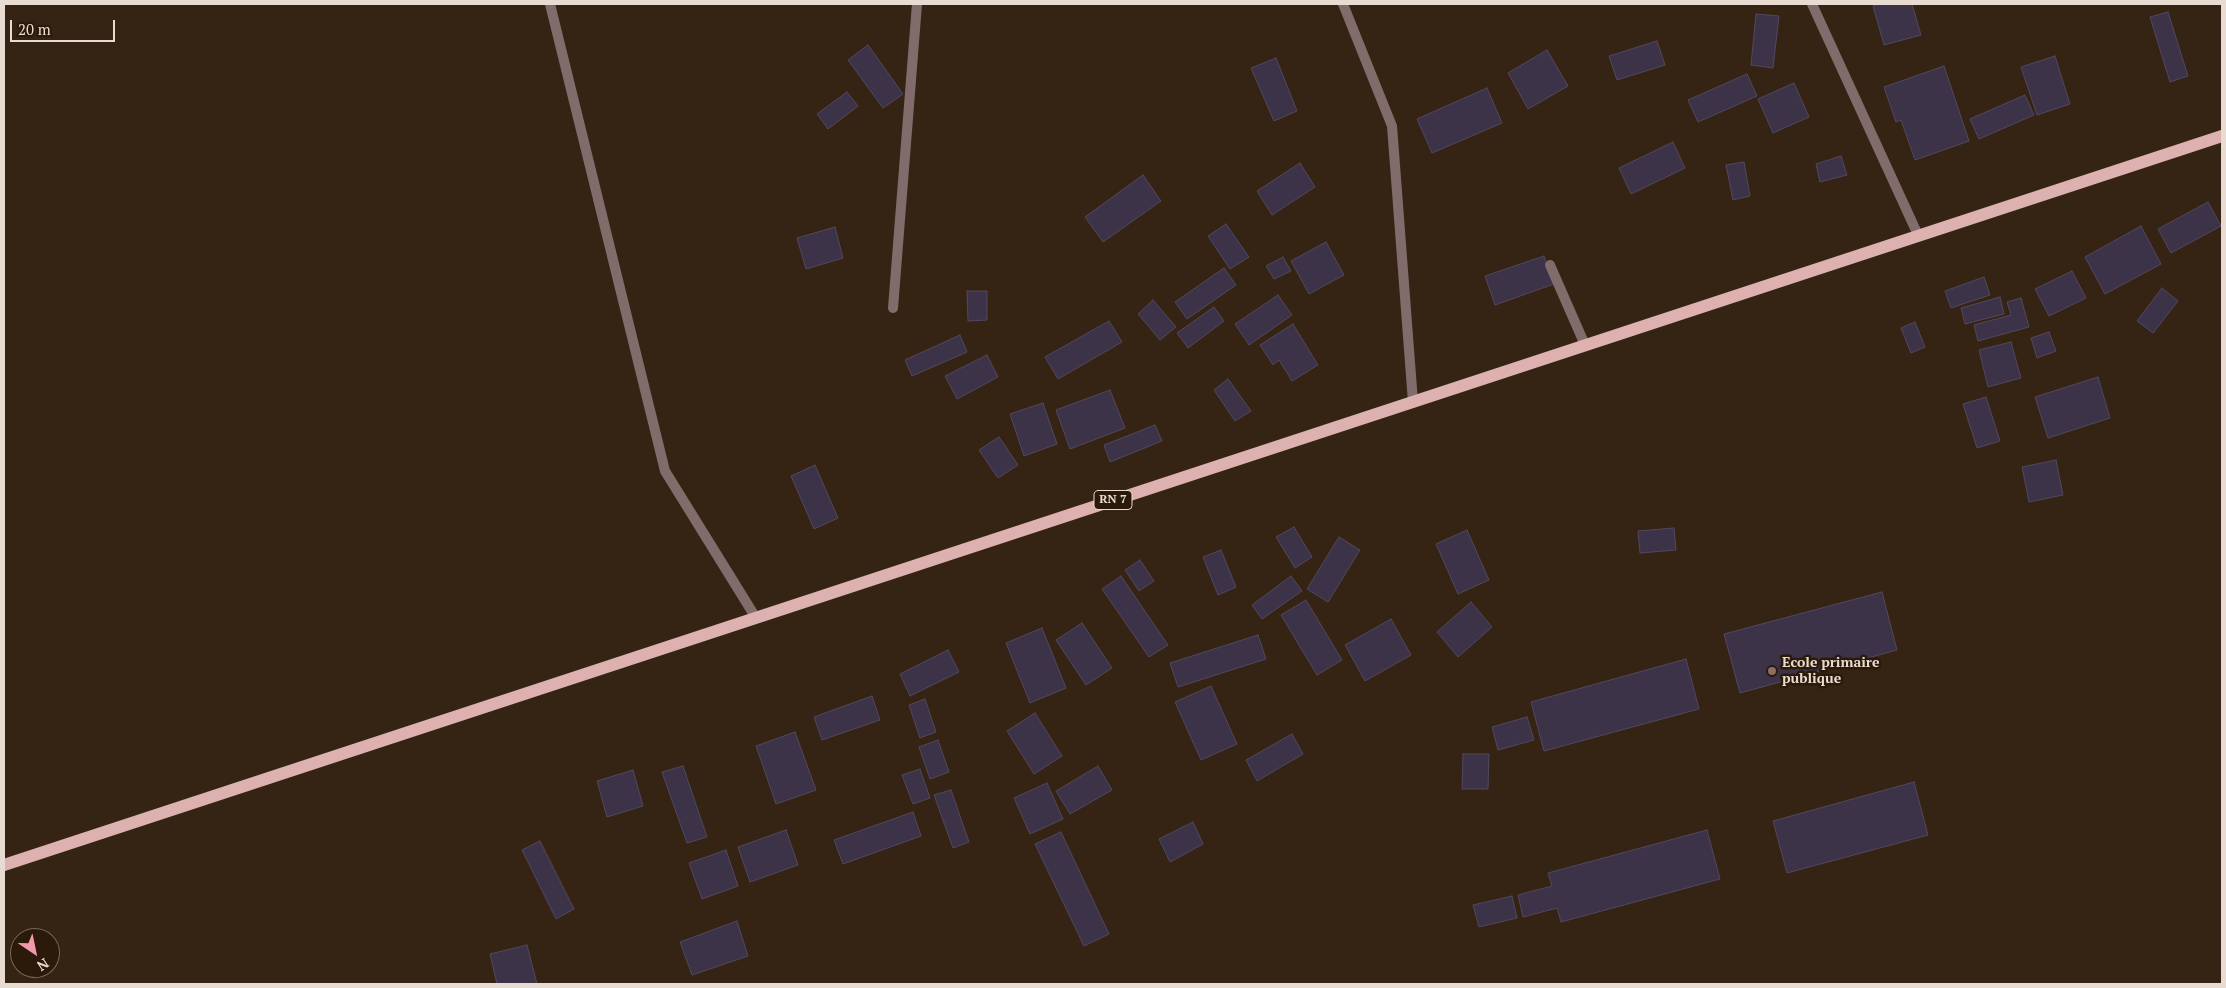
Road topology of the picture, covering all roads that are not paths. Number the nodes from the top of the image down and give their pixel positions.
1 (550, 4) edge
2 (917, 4) edge
3 (1343, 4) edge
4 (1812, 4) edge
5 (2222, 136) edge
6 (1918, 236) junction
7 (1550, 265) dead end
8 (893, 308) dead end
9 (1585, 345) junction
10 (1414, 402) junction
11 (756, 618) junction
12 (4, 865) edge

1 - 11 street
2 - 8 street
3 - 10 street
4 - 6 street
5 - 6 main road, RN 7
6 - 9 main road, RN 7
7 - 9 street
9 - 10 main road, RN 7
10 - 11 main road, RN 7
11 - 12 main road, RN 7

